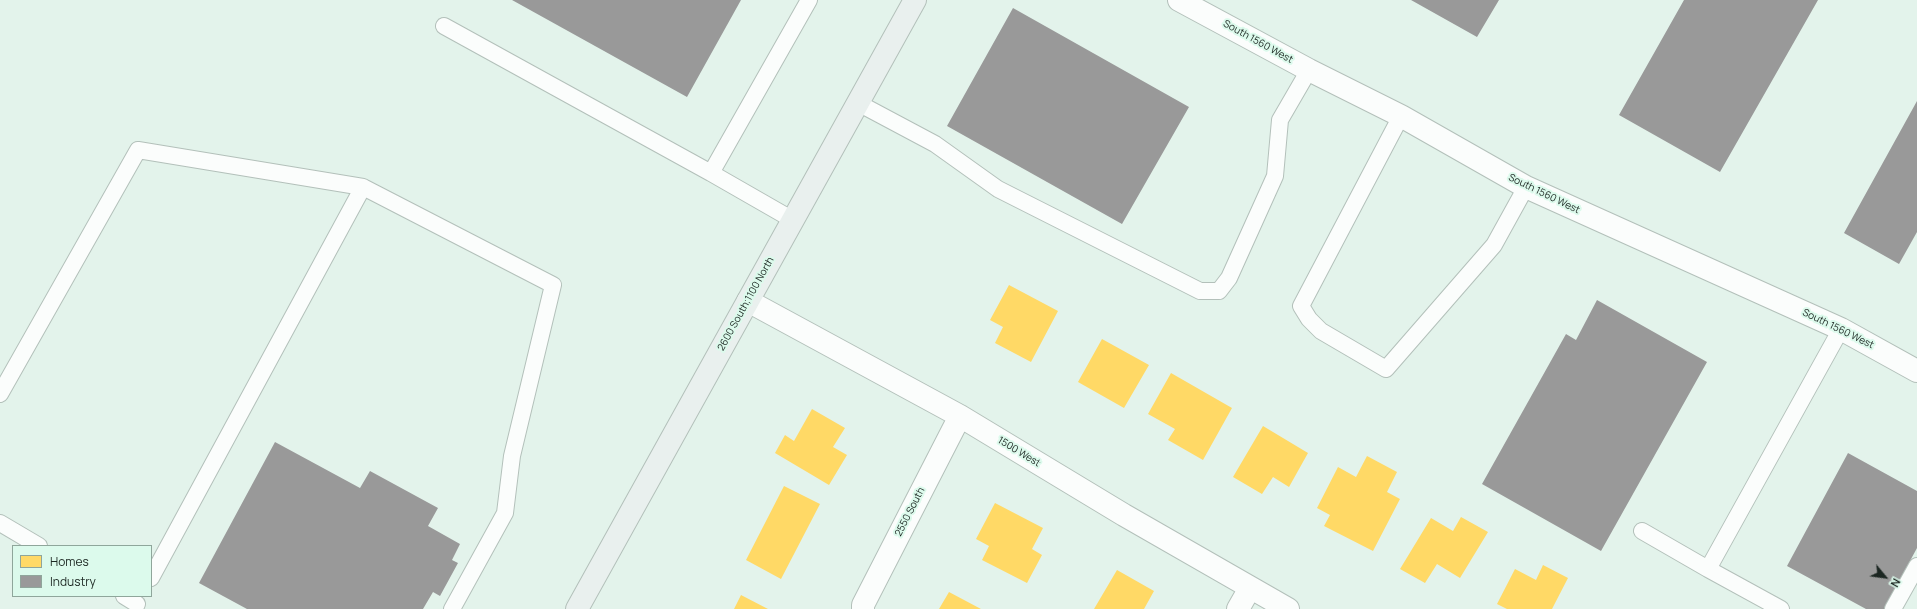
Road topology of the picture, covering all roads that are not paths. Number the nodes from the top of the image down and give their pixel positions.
1 (809, 0) edge
2 (915, 0) edge
3 (1180, 0) edge
4 (444, 26) dead end
5 (1308, 70) junction
6 (858, 103) junction
7 (1401, 116) junction
8 (711, 173) junction
9 (363, 186) junction
10 (1526, 187) junction
11 (793, 220) junction
12 (748, 300) junction
13 (1841, 329) junction
14 (1917, 371) edge
15 (0, 394) edge
16 (960, 416) junction
17 (0, 523) edge
18 (1642, 531) dead end
19 (37, 545) edge
20 (1917, 566) edge
21 (1708, 569) junction
22 (152, 576) edge
23 (1250, 588) junction
24 (452, 609) edge
25 (577, 609) edge
26 (863, 609) edge
27 (1238, 609) edge
28 (1288, 609) edge
29 (1781, 609) edge
30 (1893, 609) edge

1 - 8 lane
2 - 6 main road, 2600 South;1100 North
3 - 5 street, South 1560 West
4 - 8 lane
5 - 6 lane
5 - 7 street, South 1560 West
6 - 11 main road, 2600 South;1100 North
7 - 10 street, South 1560 West
7 - 10 lane
8 - 11 lane
9 - 15 lane
9 - 22 lane
9 - 24 lane
10 - 13 street, South 1560 West
11 - 12 main road, 2600 South;1100 North
12 - 16 street, 1500 West
12 - 25 main road, 2600 South;1100 North
13 - 14 street, South 1560 West
13 - 21 lane
16 - 23 street, 1500 West
16 - 26 street, 2550 South
17 - 19 lane
18 - 21 lane
20 - 30 lane
21 - 29 lane
23 - 27 street
23 - 28 street, 1500 West

